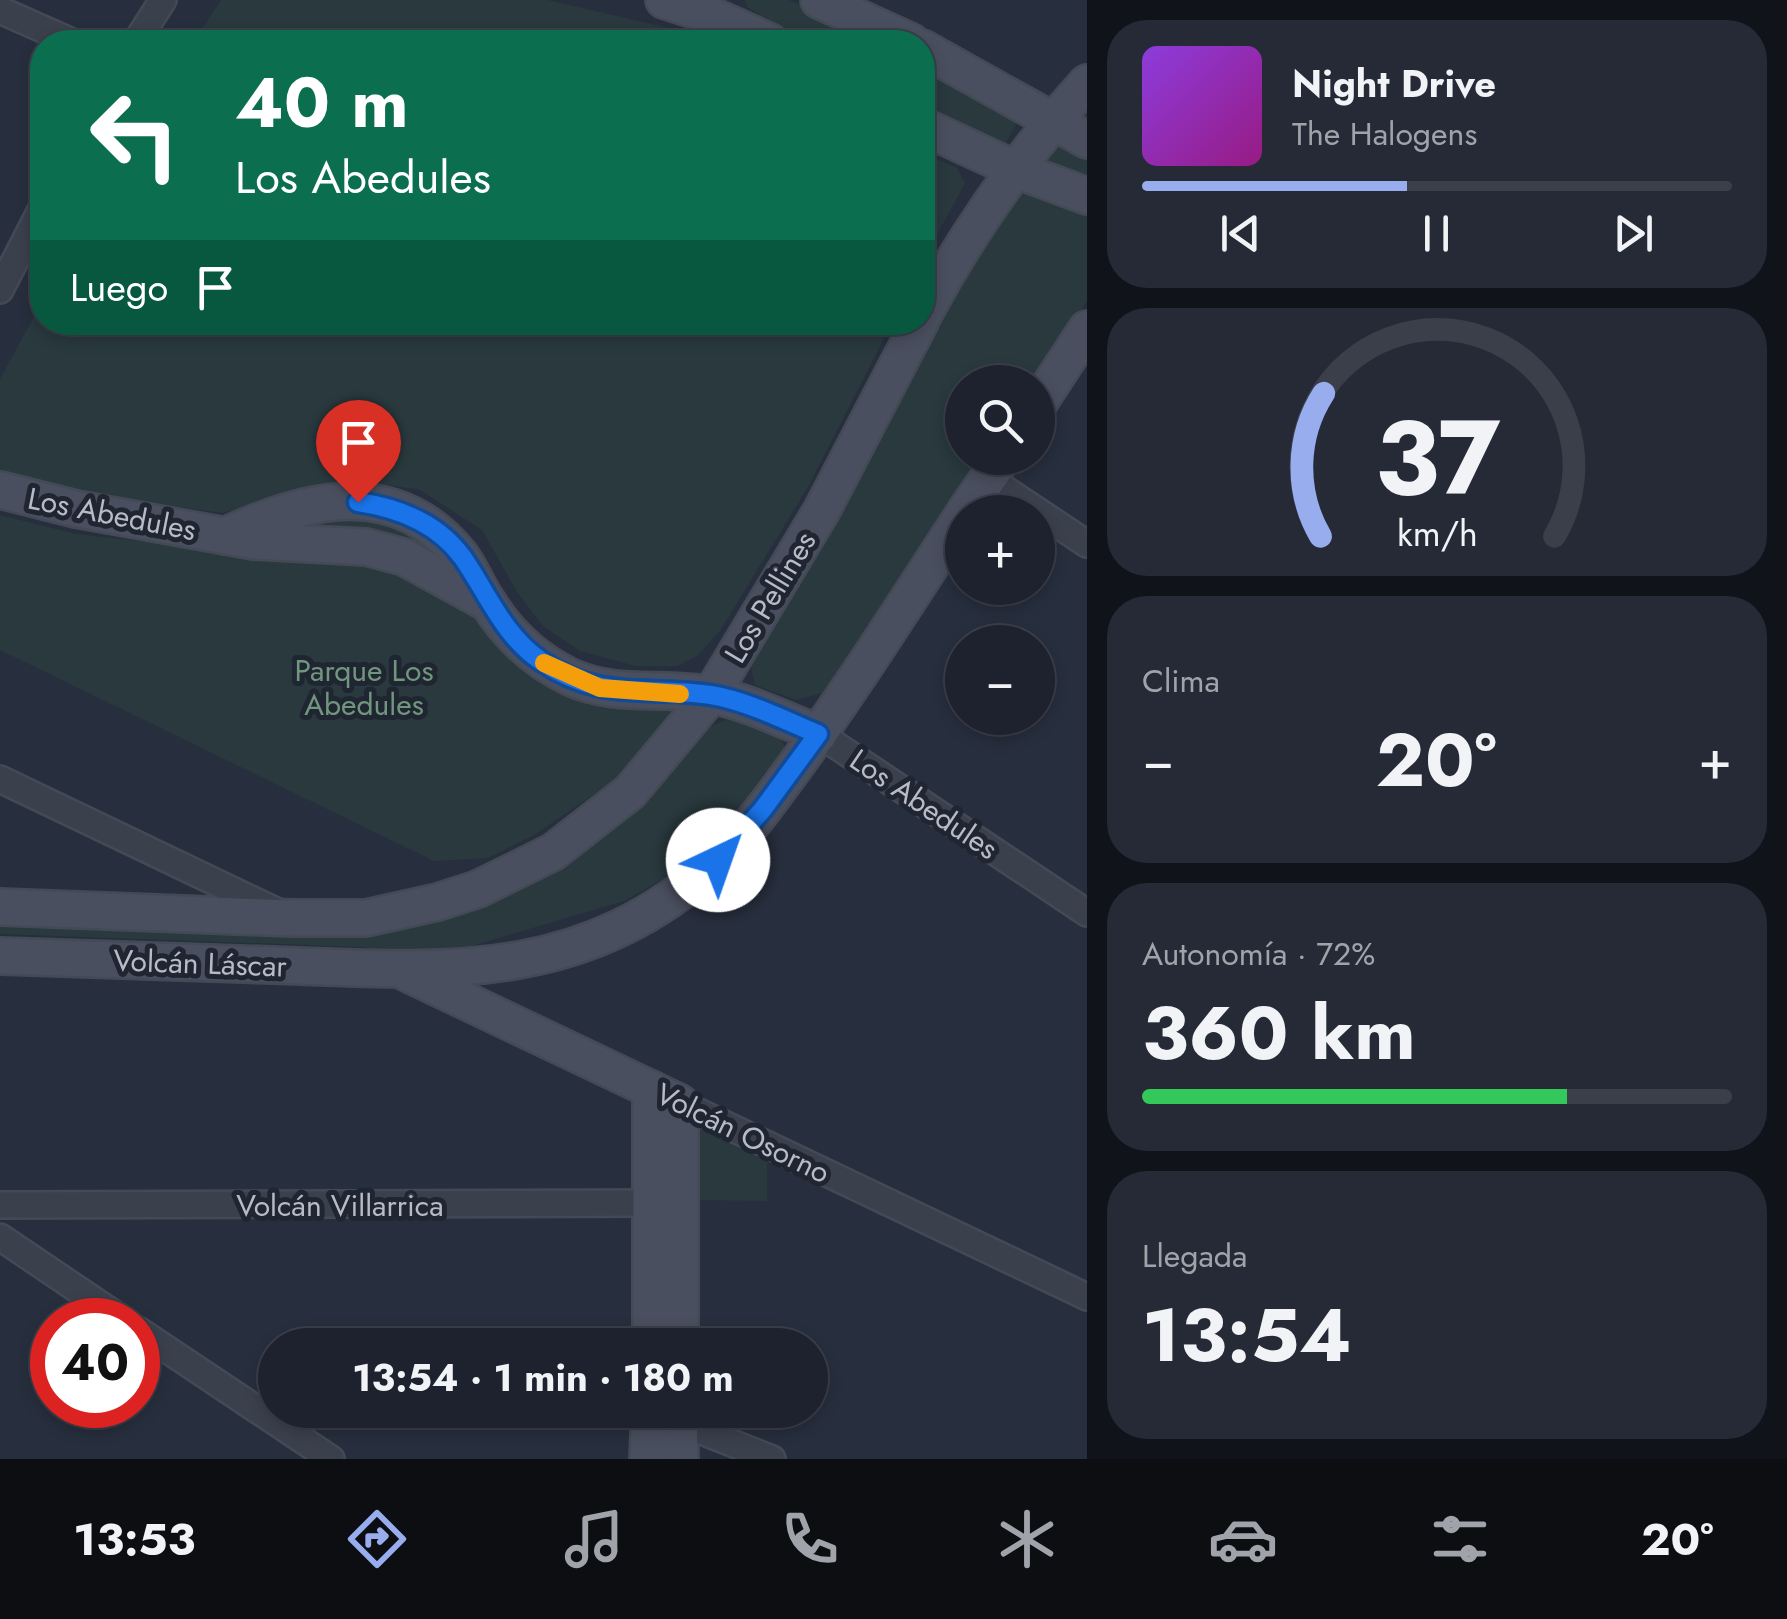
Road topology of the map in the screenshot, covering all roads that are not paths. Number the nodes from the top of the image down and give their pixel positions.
1 (163, 0) edge
2 (664, 0) edge
3 (819, 0) edge
4 (1, 4) edge
5 (713, 8) edge
6 (50, 30) edge
7 (144, 30) edge
8 (750, 30) edge
9 (885, 30) edge
10 (935, 55) edge
11 (1087, 82) edge
12 (1053, 120) junction
13 (935, 132) edge
14 (1087, 140) edge
15 (1017, 170) junction
16 (1087, 196) edge
17 (30, 231) edge
18 (0, 290) edge
19 (935, 294) edge
20 (1087, 329) edge
21 (913, 335) edge
22 (1055, 378) edge
23 (1003, 475) edge
24 (0, 490) edge
25 (945, 544) edge
26 (1087, 544) edge
27 (711, 695) junction
28 (818, 734) junction
29 (0, 780) edge
30 (0, 907) edge
31 (1087, 913) edge
32 (292, 918) junction
33 (0, 956) edge
34 (400, 970) junction
35 (665, 1096) junction
36 (665, 1203) junction
37 (0, 1205) edge
38 (0, 1237) edge
39 (1087, 1297) edge
40 (90, 1298) edge
41 (652, 1328) edge
42 (678, 1328) edge
43 (160, 1343) edge
44 (258, 1402) edge
45 (292, 1428) edge
46 (663, 1428) edge
47 (673, 1428) edge
48 (702, 1428) edge
49 (331, 1459) edge
50 (648, 1459) edge
51 (680, 1459) edge
52 (772, 1459) edge

1 - 7 street
2 - 5 street
3 - 9 street
4 - 6 street
5 - 8 street
10 - 12 street
11 - 12 street, Los Pellines
12 - 14 street
12 - 15 street, Los Pellines
13 - 15 street
15 - 16 street
15 - 19 street, Los Pellines
17 - 18 street
20 - 22 street
21 - 27 street, Los Pellines
23 - 26 street
24 - 27 street, Los Abedules
25 - 28 street
27 - 28 street, Los Abedules
27 - 32 street, Los Pellines
28 - 31 street, Los Abedules
28 - 34 street
29 - 32 street
30 - 32 street, Volcán Láscar
33 - 34 street, Volcán Láscar
34 - 35 street, Volcán Osorno
35 - 36 street
35 - 39 street, Volcán Osorno
36 - 37 street, Volcán Villarrica
36 - 41 street
36 - 42 street
38 - 40 street
43 - 44 street
45 - 49 street
46 - 50 street
47 - 51 street
48 - 52 street

